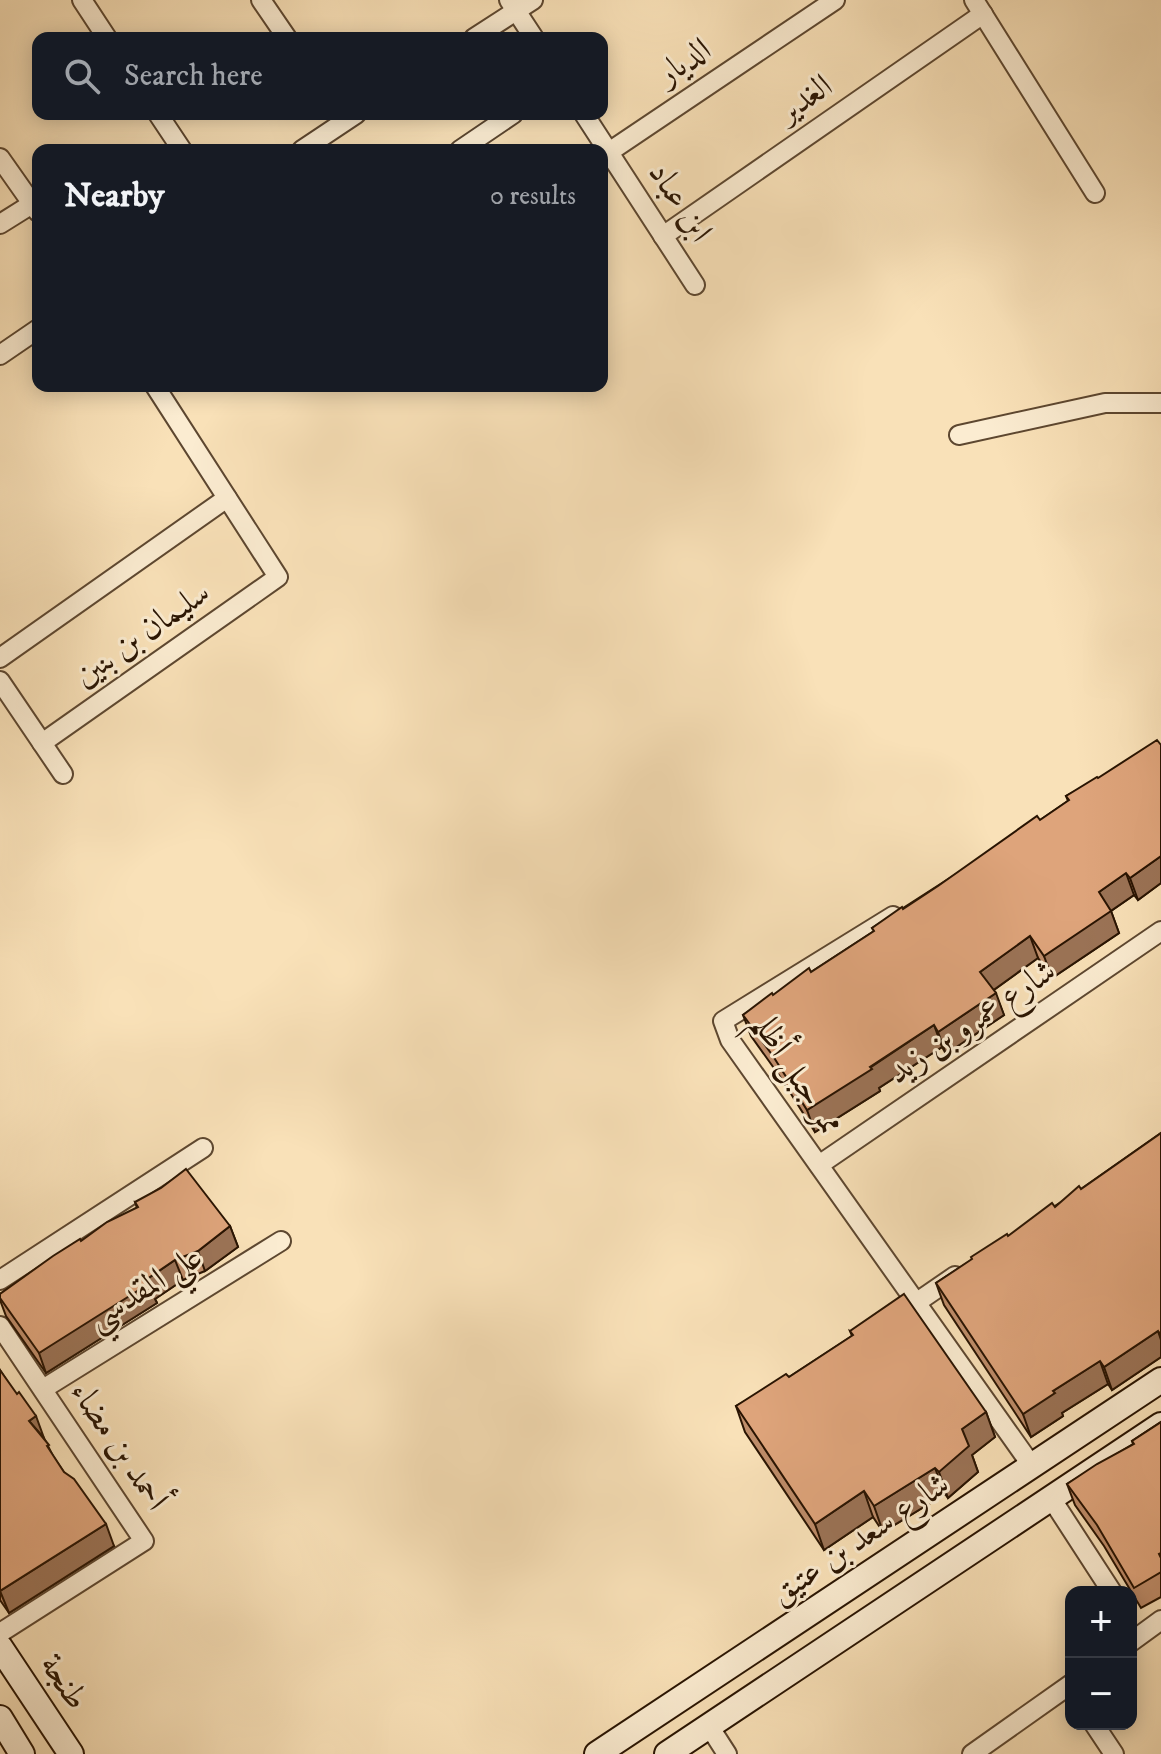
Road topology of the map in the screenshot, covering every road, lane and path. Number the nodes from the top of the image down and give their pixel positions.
1 (82, 0) edge
2 (261, 0) edge
3 (533, 0) edge
4 (835, 0) edge
5 (513, 5) edge
6 (979, 7) edge
7 (103, 32) edge
8 (283, 32) edge
9 (481, 32) edge
10 (530, 32) edge
11 (162, 120) edge
12 (342, 120) edge
13 (504, 120) edge
14 (588, 120) edge
15 (178, 144) edge
16 (310, 144) edge
17 (469, 144) edge
18 (604, 144) edge
19 (609, 152) joint
20 (0, 158) edge
21 (1095, 193) dead end
22 (32, 204) edge
23 (32, 209) edge
24 (0, 224) edge
25 (663, 236) junction
26 (695, 285) dead end
27 (32, 333) edge
28 (0, 355) edge
29 (159, 392) edge
30 (1161, 403) edge
31 (959, 435) dead end
32 (227, 498) junction
33 (0, 658) edge
34 (0, 681) edge
35 (42, 743) junction
36 (63, 774) dead end
37 (909, 906) edge
38 (1161, 931) edge
39 (203, 1148) dead end
40 (819, 1165) junction
41 (281, 1241) dead end
42 (968, 1268) edge
43 (0, 1280) edge
44 (916, 1303) junction
45 (891, 1320) edge
46 (0, 1326) edge
47 (1161, 1380) edge
48 (43, 1389) junction
49 (1161, 1425) edge
50 (1032, 1466) junction
51 (1051, 1498) junction
52 (1108, 1586) edge
53 (1161, 1620) edge
54 (1137, 1632) edge
55 (0, 1633) edge
56 (0, 1647) edge
57 (1065, 1690) edge
58 (0, 1718) edge
59 (709, 1726) junction
60 (1098, 1730) edge
61 (22, 1754) edge
62 (71, 1754) edge
63 (597, 1754) edge
64 (667, 1754) edge
65 (727, 1754) edge
66 (972, 1754) edge
67 (1114, 1754) edge

1 - 7 street
2 - 8 street
3 - 5 street
4 - 19 street, الديار
5 - 9 street
5 - 10 street
6 - 21 street
6 - 25 street, الغدير
11 - 15 street
12 - 16 street
13 - 17 street
14 - 18 street, ابن عباد
19 - 25 street, ابن عباد
20 - 22 street
23 - 24 street
25 - 26 street, ابن عباد
27 - 28 street
29 - 32 street
30 - 31 street
32 - 33 street
32 - 35 street, سليمان بن بنين
34 - 35 street
35 - 36 street
37 - 40 street, ممر جبل أظلم
38 - 40 street, شارع عمرو بن زيد
39 - 43 street
40 - 44 street, ممر جبل أظلم
41 - 48 street, علي المقدسي
42 - 44 street
44 - 45 street
44 - 50 street, ممر جبل أظلم
46 - 48 street, أحمد بن مضاء
47 - 50 street, شارع سعد بن عتيق
48 - 55 street, أحمد بن مضاء
49 - 51 street, شارع سعد بن عتيق
50 - 63 street, شارع سعد بن عتيق
51 - 52 street
51 - 59 street, شارع سعد بن عتيق
53 - 54 street
56 - 62 street, طنجة
57 - 66 street
58 - 61 street
59 - 64 street, شارع سعد بن عتيق
59 - 65 street
60 - 67 street

